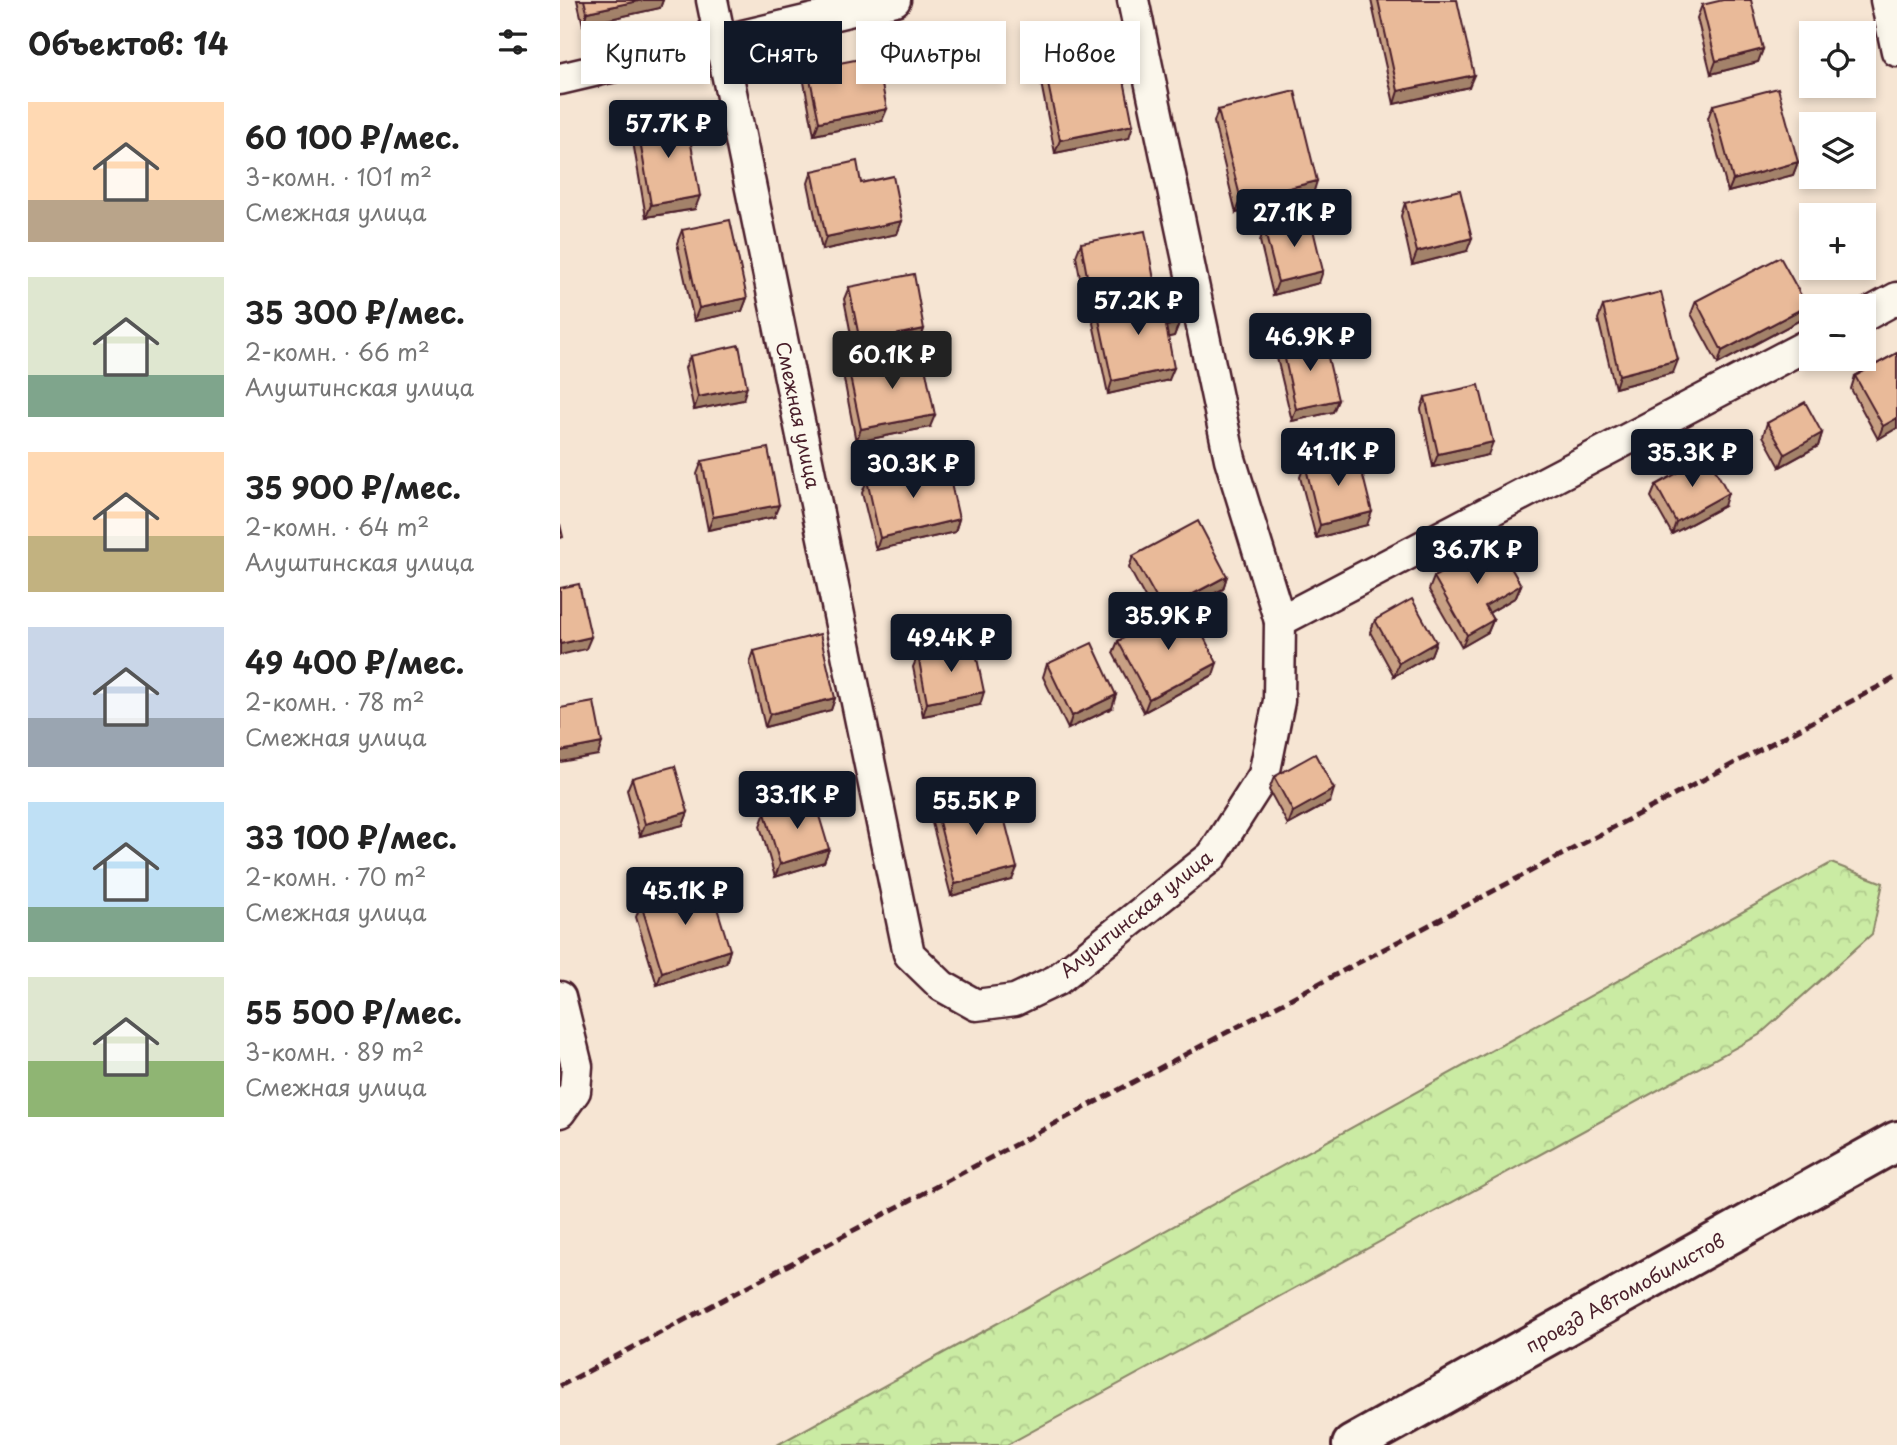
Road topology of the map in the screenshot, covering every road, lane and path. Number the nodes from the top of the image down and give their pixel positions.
1 (712, 0) edge
2 (895, 0) edge
3 (1133, 0) edge
4 (1886, 0) edge
5 (720, 40) junction
6 (1897, 51) edge
7 (560, 79) edge
8 (1897, 298) edge
9 (1876, 309) edge
10 (1799, 349) edge
11 (1280, 621) junction
12 (909, 954) joint
13 (560, 997) edge
14 (568, 1101) edge
15 (1897, 1142) edge
16 (1352, 1445) edge

1 - 5 street, Смежная улица
2 - 5 street
3 - 11 street, Алуштинская улица
4 - 6 street
5 - 7 street
5 - 12 street, Смежная улица
8 - 9 street
10 - 11 street
11 - 12 street, Алуштинская улица
13 - 14 street
15 - 16 street, проезд Автомобилистов

